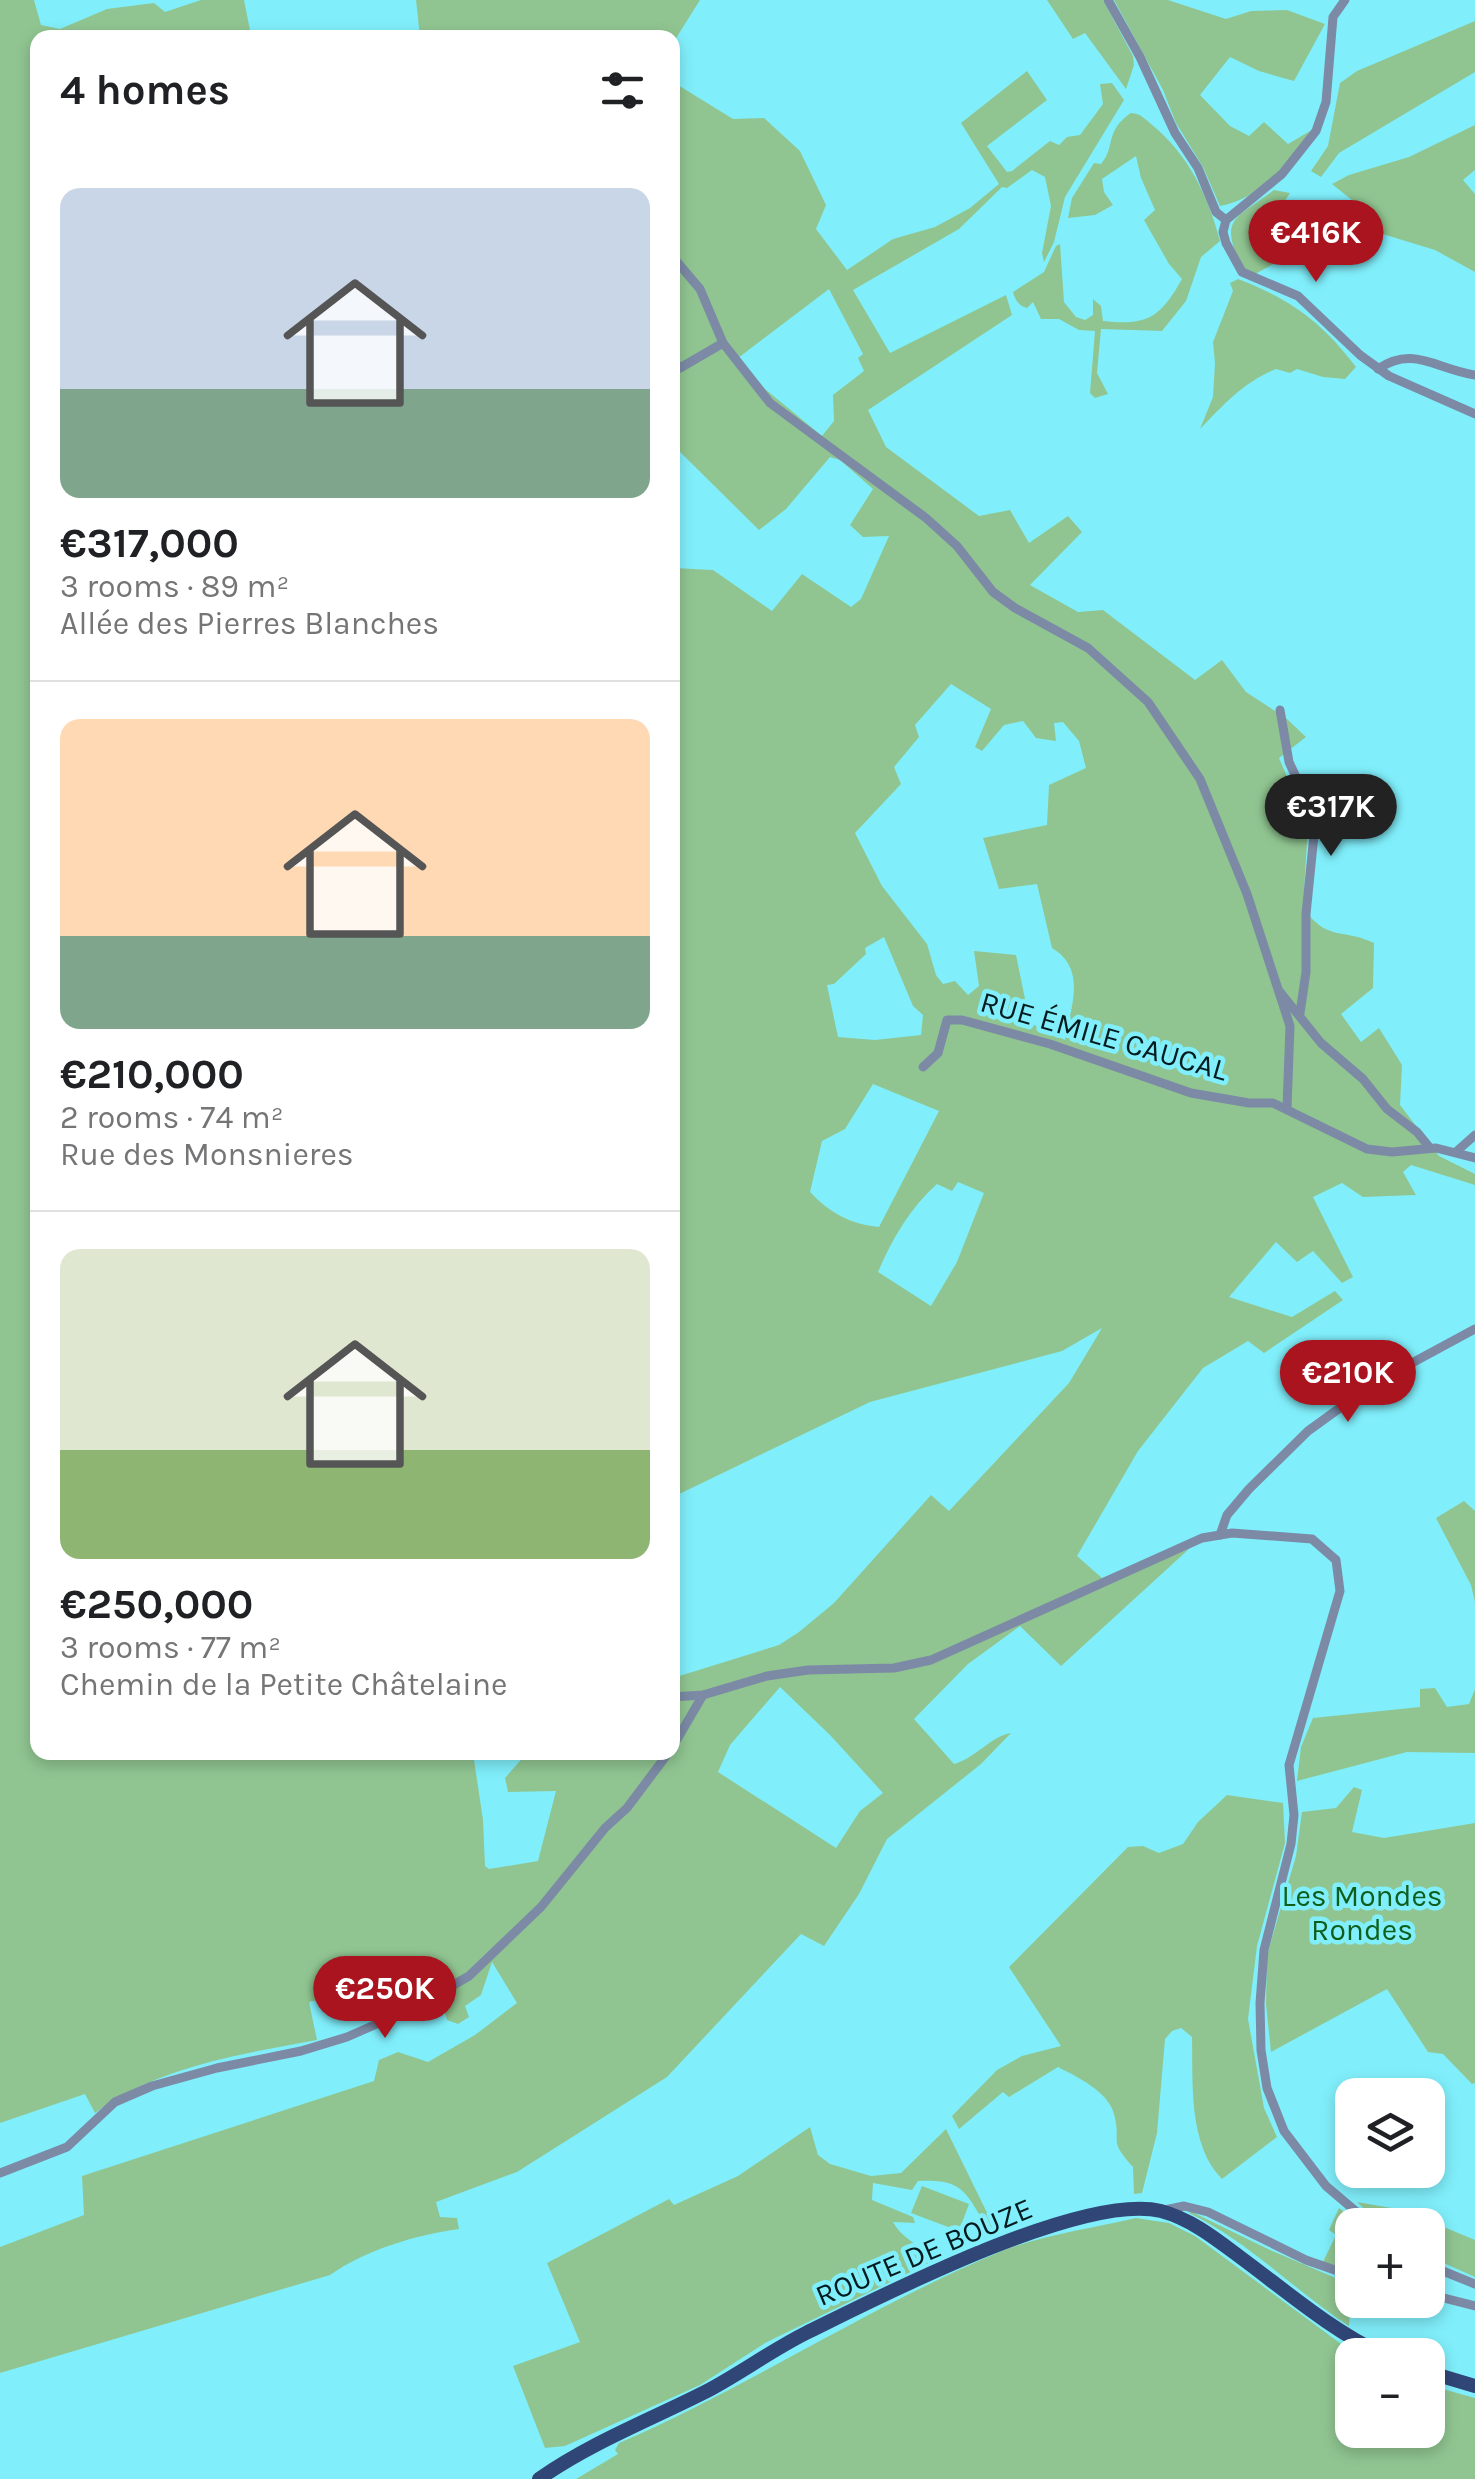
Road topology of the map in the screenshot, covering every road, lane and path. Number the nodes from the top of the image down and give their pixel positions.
1 (1108, 0) edge
2 (1345, 0) edge
3 (1226, 220) junction
4 (680, 265) edge
5 (724, 343) junction
6 (680, 368) edge
7 (1378, 369) junction
8 (1475, 375) edge
9 (1475, 414) edge
10 (1280, 710) dead end
11 (1278, 990) junction
12 (1300, 1013) junction
13 (923, 1067) dead end
14 (1287, 1108) junction
15 (1475, 1134) edge
16 (1430, 1148) junction
17 (1457, 1151) junction
18 (1475, 1158) edge
19 (1475, 1329) edge
20 (1220, 1534) junction
21 (704, 1695) junction
22 (680, 1696) edge
23 (680, 1735) edge
24 (663, 1760) edge
25 (0, 2173) edge
26 (1352, 2208) edge
27 (1160, 2211) junction
28 (1335, 2270) edge
29 (1445, 2271) edge
30 (1475, 2284) edge
31 (1445, 2298) edge
32 (1475, 2306) edge
33 (1354, 2338) edge
34 (1445, 2377) edge
35 (1475, 2386) edge
36 (539, 2479) edge

1 - 3 street
2 - 3 street
3 - 7 street
4 - 5 street
5 - 6 street
5 - 11 street
7 - 8 street
7 - 9 street
10 - 12 street
11 - 12 street
11 - 14 street
12 - 16 street
13 - 14 street, RUE ÉMILE CAUCAL
14 - 16 street, RUE ÉMILE CAUCAL
15 - 17 street
16 - 17 street
17 - 18 street
19 - 20 street
20 - 21 street
20 - 26 street
21 - 22 street
21 - 23 street
24 - 25 street
27 - 28 street
27 - 33 main road, ROUTE DE BOUZE
27 - 36 main road, ROUTE DE BOUZE
29 - 30 street
31 - 32 street
34 - 35 main road

